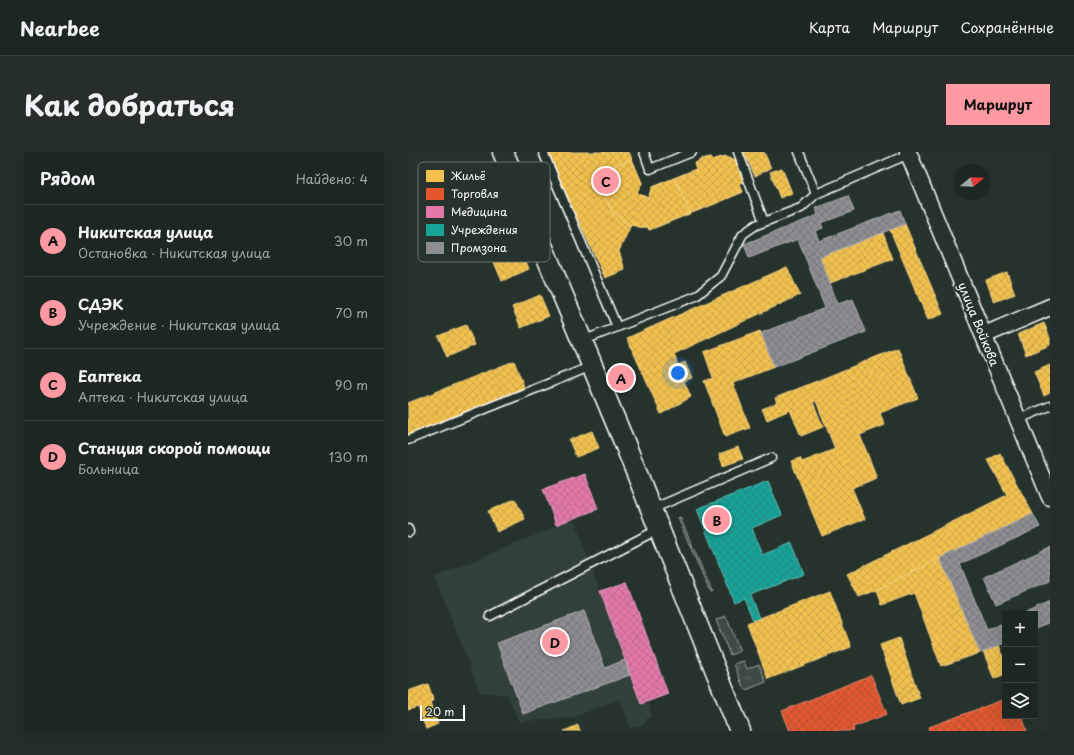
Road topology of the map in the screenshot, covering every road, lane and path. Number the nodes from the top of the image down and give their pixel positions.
1 (503, 152) edge
2 (543, 152) edge
3 (644, 152) edge
4 (692, 152) edge
5 (738, 152) edge
6 (799, 152) edge
7 (909, 153) edge
8 (507, 162) edge
9 (547, 162) edge
10 (550, 169) edge
11 (816, 194) junction
12 (764, 222) junction
13 (549, 262) edge
14 (1050, 307) edge
15 (616, 327) junction
16 (984, 335) junction
17 (582, 341) junction
18 (592, 366) junction
19 (1050, 406) edge
20 (1019, 419) junction
21 (408, 440) edge
22 (771, 458) dead end
23 (1050, 497) edge
24 (651, 510) junction
25 (659, 529) junction
26 (490, 616) dead end
27 (740, 731) edge

1 - 8 street
2 - 9 lane
3 - 4 lane
5 - 12 lane
6 - 11 lane
7 - 11 lane
7 - 16 street, улица Войкова
10 - 15 lane
11 - 12 lane
12 - 15 lane
13 - 17 street
14 - 16 street
15 - 17 lane
16 - 20 street, улица Войкова
17 - 18 street
18 - 21 lane
18 - 24 street
19 - 20 lane
20 - 23 street, улица Войкова
22 - 24 lane
24 - 25 street
25 - 26 lane
25 - 27 street

